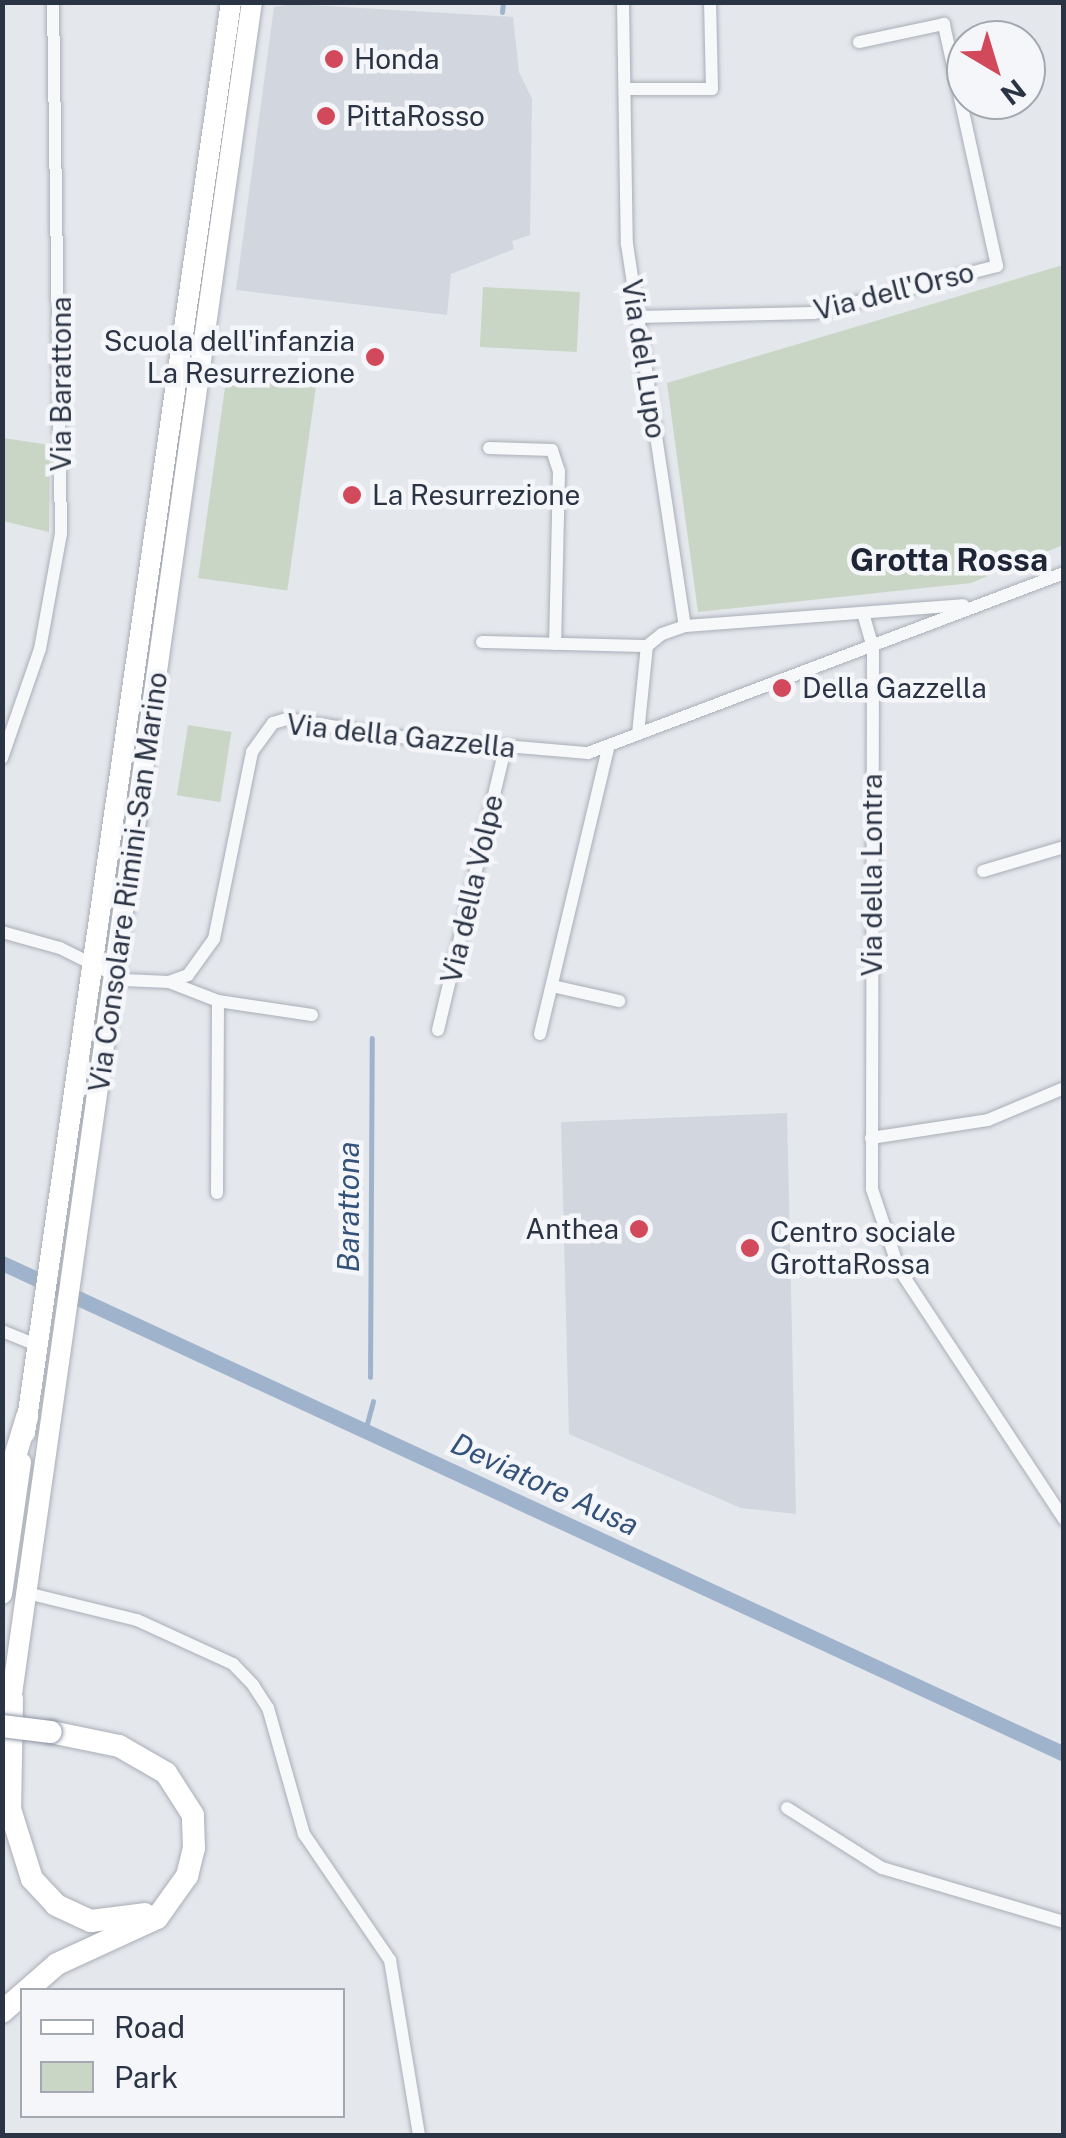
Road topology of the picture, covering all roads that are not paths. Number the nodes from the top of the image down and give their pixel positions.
1 (53, 2) edge
2 (232, 2) edge
3 (252, 2) edge
4 (623, 2) edge
5 (710, 2) edge
6 (859, 42) dead end
7 (626, 89) junction
8 (637, 318) junction
9 (489, 448) dead end
10 (1064, 573) edge
11 (976, 604) junction
12 (863, 613) junction
13 (685, 626) junction
14 (482, 642) dead end
15 (554, 644) junction
16 (647, 646) junction
17 (873, 647) junction
18 (638, 734) junction
19 (505, 748) junction
20 (608, 748) junction
21 (2, 758) edge
22 (1064, 848) edge
23 (983, 871) dead end
24 (2, 932) edge
25 (93, 962) junction
26 (114, 977) junction
27 (168, 982) junction
28 (552, 986) junction
29 (218, 1001) junction
30 (619, 1001) dead end
31 (312, 1016) dead end
32 (438, 1030) dead end
33 (540, 1034) dead end
34 (1064, 1088) edge
35 (871, 1138) junction
36 (216, 1193) dead end
37 (2, 1331) edge
38 (37, 1345) junction
39 (27, 1417) junction
40 (2, 1499) edge
41 (1064, 1519) edge
42 (2, 1594) edge
43 (27, 1594) junction
44 (12, 1700) junction
45 (2, 1726) edge
46 (2, 1761) edge
47 (786, 1808) dead end
48 (178, 1894) junction
49 (1064, 1922) edge
50 (26, 1988) edge
51 (20, 1994) edge
52 (2, 2012) edge
53 (419, 2136) edge

1 - 21 street, Via Barattona
2 - 25 main road, Via Consolare Rimini-San Marino
3 - 26 main road, Via Consolare Rimini-San Marino
4 - 7 street, Via del Lupo
5 - 7 street
6 - 8 street, Via dell'Orso
7 - 8 street, Via del Lupo
8 - 13 street, Via del Lupo
9 - 15 street
10 - 11 street, Via della Gazzella
11 - 12 street, Via della Gazzella
11 - 17 street, Via della Gazzella
12 - 13 street, Via della Gazzella
12 - 17 street, Via della Lontra
13 - 16 street, Via della Gazzella
14 - 15 street
15 - 16 street
16 - 18 street
17 - 18 street, Via della Gazzella
17 - 35 street, Via della Lontra
18 - 20 street, Via della Gazzella
19 - 20 street, Via della Gazzella
19 - 27 street, Via della Gazzella
19 - 32 street, Via della Volpe
20 - 28 street
22 - 23 street
24 - 25 street
25 - 26 street
25 - 38 main road, Via Consolare Rimini-San Marino
26 - 27 street
26 - 43 main road, Via Consolare Rimini-San Marino
27 - 29 street
28 - 30 street
28 - 33 street
29 - 31 street
29 - 36 street
34 - 35 street
35 - 41 street, Via della Lontra
37 - 38 street
38 - 39 main road, Via Consolare Rimini-San Marino
39 - 40 highway
39 - 42 main road, Via Consolare Rimini-San Marino
43 - 44 main road, Via Consolare Rimini-San Marino
43 - 53 street
44 - 46 main road, Via Consolare Rimini-San Marino
44 - 48 highway
45 - 48 highway, bridge
47 - 49 street
48 - 50 highway
51 - 52 highway

